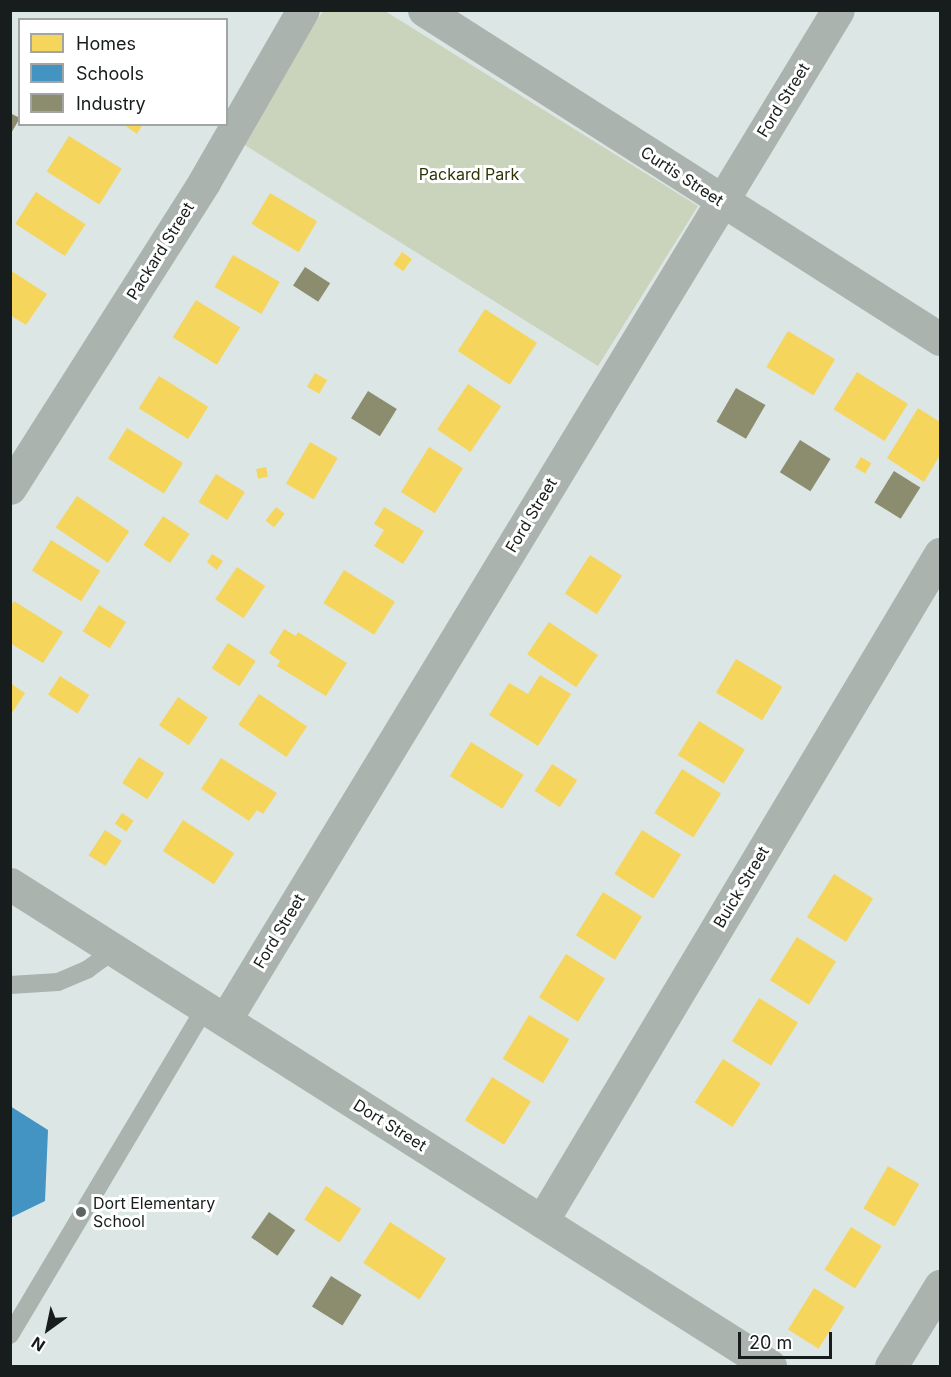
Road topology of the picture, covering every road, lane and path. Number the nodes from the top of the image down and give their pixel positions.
1 (303, 10) edge
2 (424, 10) edge
3 (838, 10) edge
4 (721, 201) junction
5 (940, 339) edge
6 (10, 488) edge
7 (940, 554) edge
8 (10, 884) edge
9 (114, 950) junction
10 (10, 985) edge
11 (215, 1014) junction
12 (542, 1221) junction
13 (940, 1286) edge
14 (10, 1335) edge
15 (770, 1366) edge
16 (891, 1366) edge

1 - 6 street, Packard Street
2 - 4 street, Curtis Street
3 - 4 street, Ford Street
4 - 5 street, Curtis Street
4 - 11 street, Ford Street
7 - 12 street, Buick Street
8 - 9 street, Dort Street
9 - 10 lane
9 - 11 street, Dort Street
11 - 12 street, Dort Street
11 - 14 lane
12 - 15 street, Dort Street
13 - 16 street

